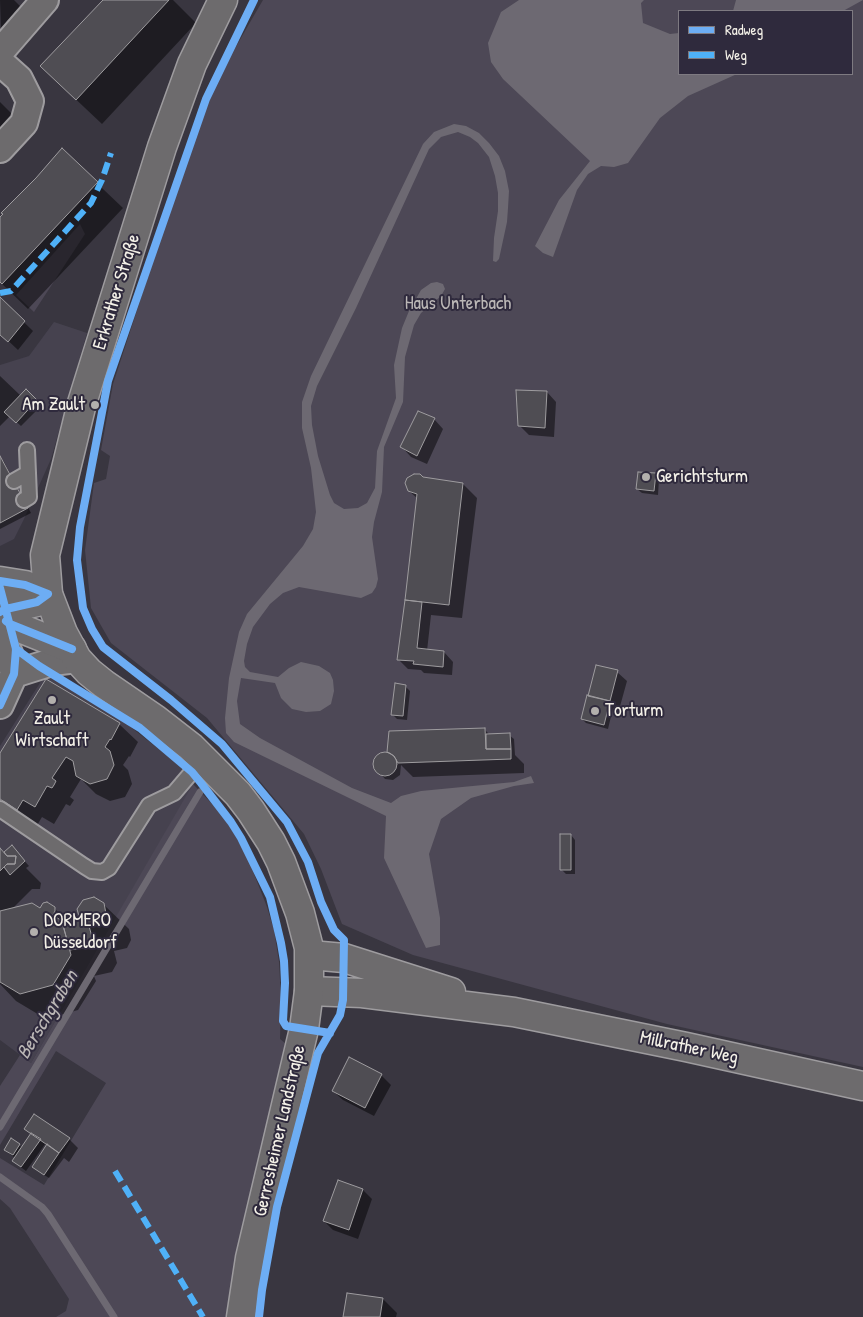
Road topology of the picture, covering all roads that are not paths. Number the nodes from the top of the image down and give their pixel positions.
1 (45, 0) edge
2 (224, 0) edge
3 (0, 52) edge
4 (0, 62) edge
5 (0, 149) edge
6 (27, 450) dead end
7 (28, 473) junction
8 (14, 481) dead end
9 (24, 500) dead end
10 (45, 555) junction
11 (0, 581) edge
12 (48, 594) junction
13 (0, 612) edge
14 (0, 616) edge
15 (0, 637) edge
16 (74, 654) junction
17 (14, 674) junction
18 (0, 705) edge
19 (204, 759) junction
20 (0, 809) edge
21 (310, 955) junction
22 (309, 991) junction
23 (514, 1012) junction
24 (863, 1086) edge
25 (241, 1317) edge

1 - 3 street
2 - 10 main road, Erkrather Straße
4 - 5 street
6 - 7 lane
7 - 8 lane
7 - 9 lane
10 - 11 main road
10 - 12 main road, Erkrather Straße
11 - 12 main road
12 - 13 main road
12 - 16 main road, Gerresheimer Landstraße
14 - 16 main road, Gerresheimer Landstraße
15 - 17 street
16 - 17 street
16 - 19 main road, Gerresheimer Landstraße
17 - 18 street
19 - 20 lane
19 - 21 main road, Gerresheimer Landstraße
21 - 22 main road, Gerresheimer Landstraße
21 - 23 main road, Millrather Weg
22 - 23 main road, Millrather Weg
22 - 25 main road, Gerresheimer Landstraße
23 - 24 main road, Millrather Weg

